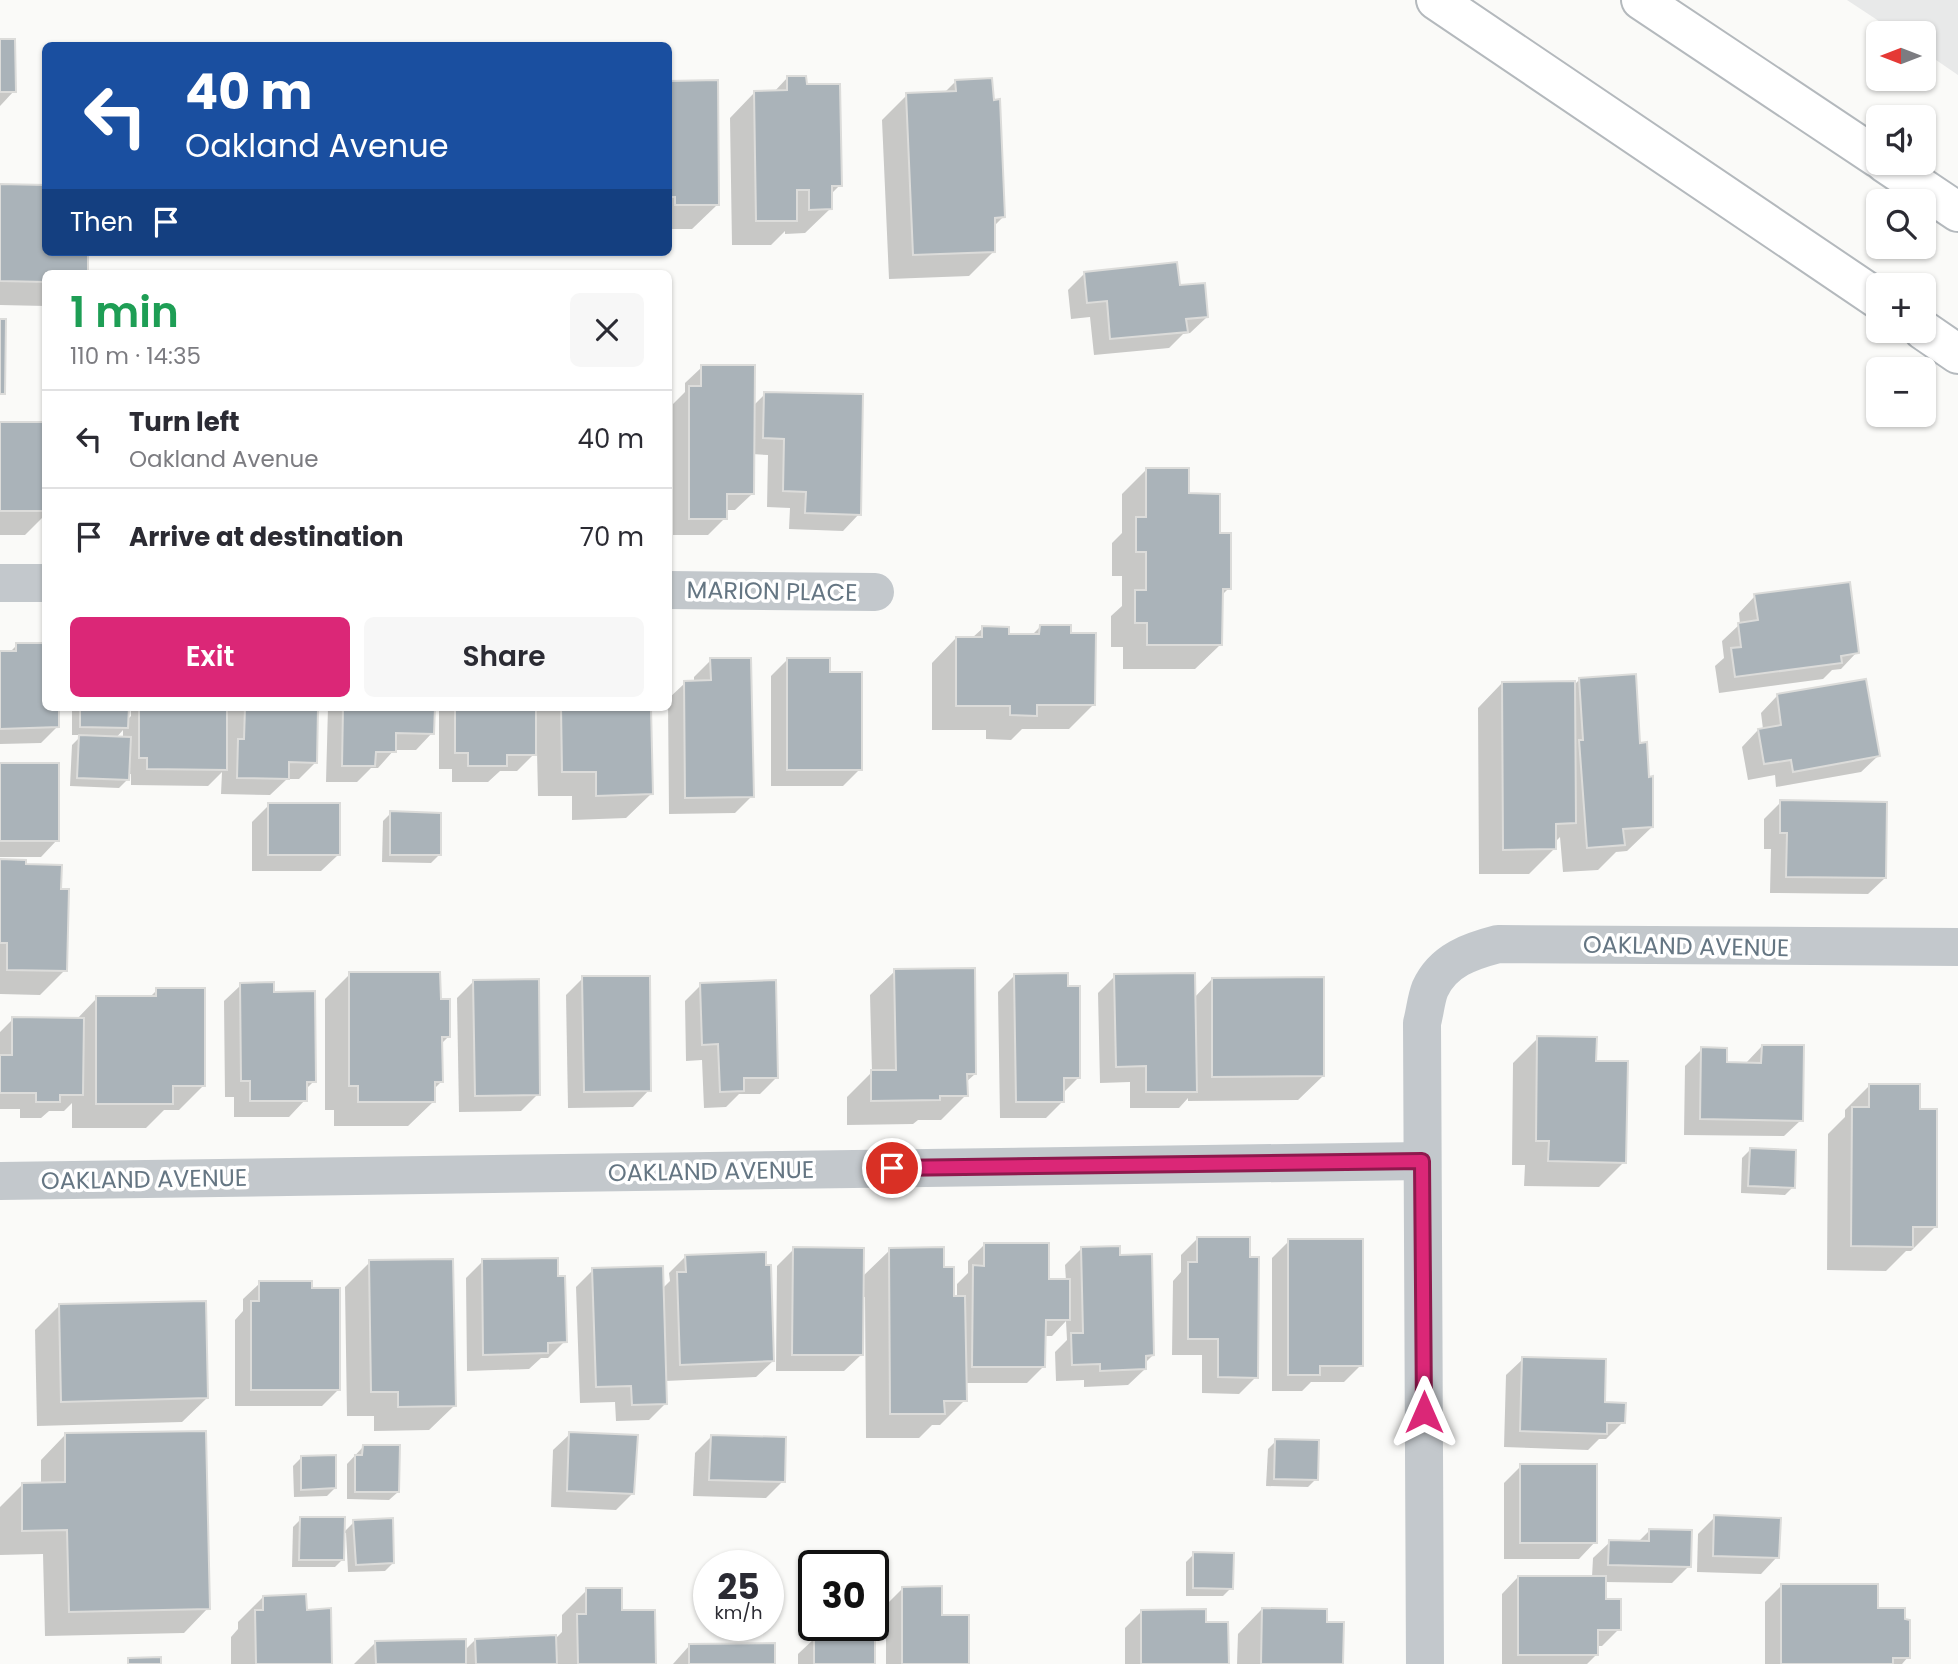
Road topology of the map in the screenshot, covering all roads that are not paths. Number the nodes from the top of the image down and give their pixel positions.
1 (1436, 0) edge
2 (1641, 0) edge
3 (1866, 150) edge
4 (1905, 175) edge
5 (1942, 197) edge
6 (1958, 212) edge
7 (1866, 291) edge
8 (1936, 339) edge
9 (1958, 354) edge
10 (0, 583) edge
11 (42, 583) edge
12 (672, 590) edge
13 (874, 592) dead end
14 (1958, 947) edge
15 (1422, 1161) junction
16 (0, 1181) edge
17 (1425, 1664) edge

1 - 7 highway
2 - 3 highway
4 - 5 highway
5 - 6 highway
8 - 9 highway
10 - 11 street
12 - 13 street, MARION PLACE
14 - 15 street, OAKLAND AVENUE
15 - 16 street, OAKLAND AVENUE
15 - 17 street

